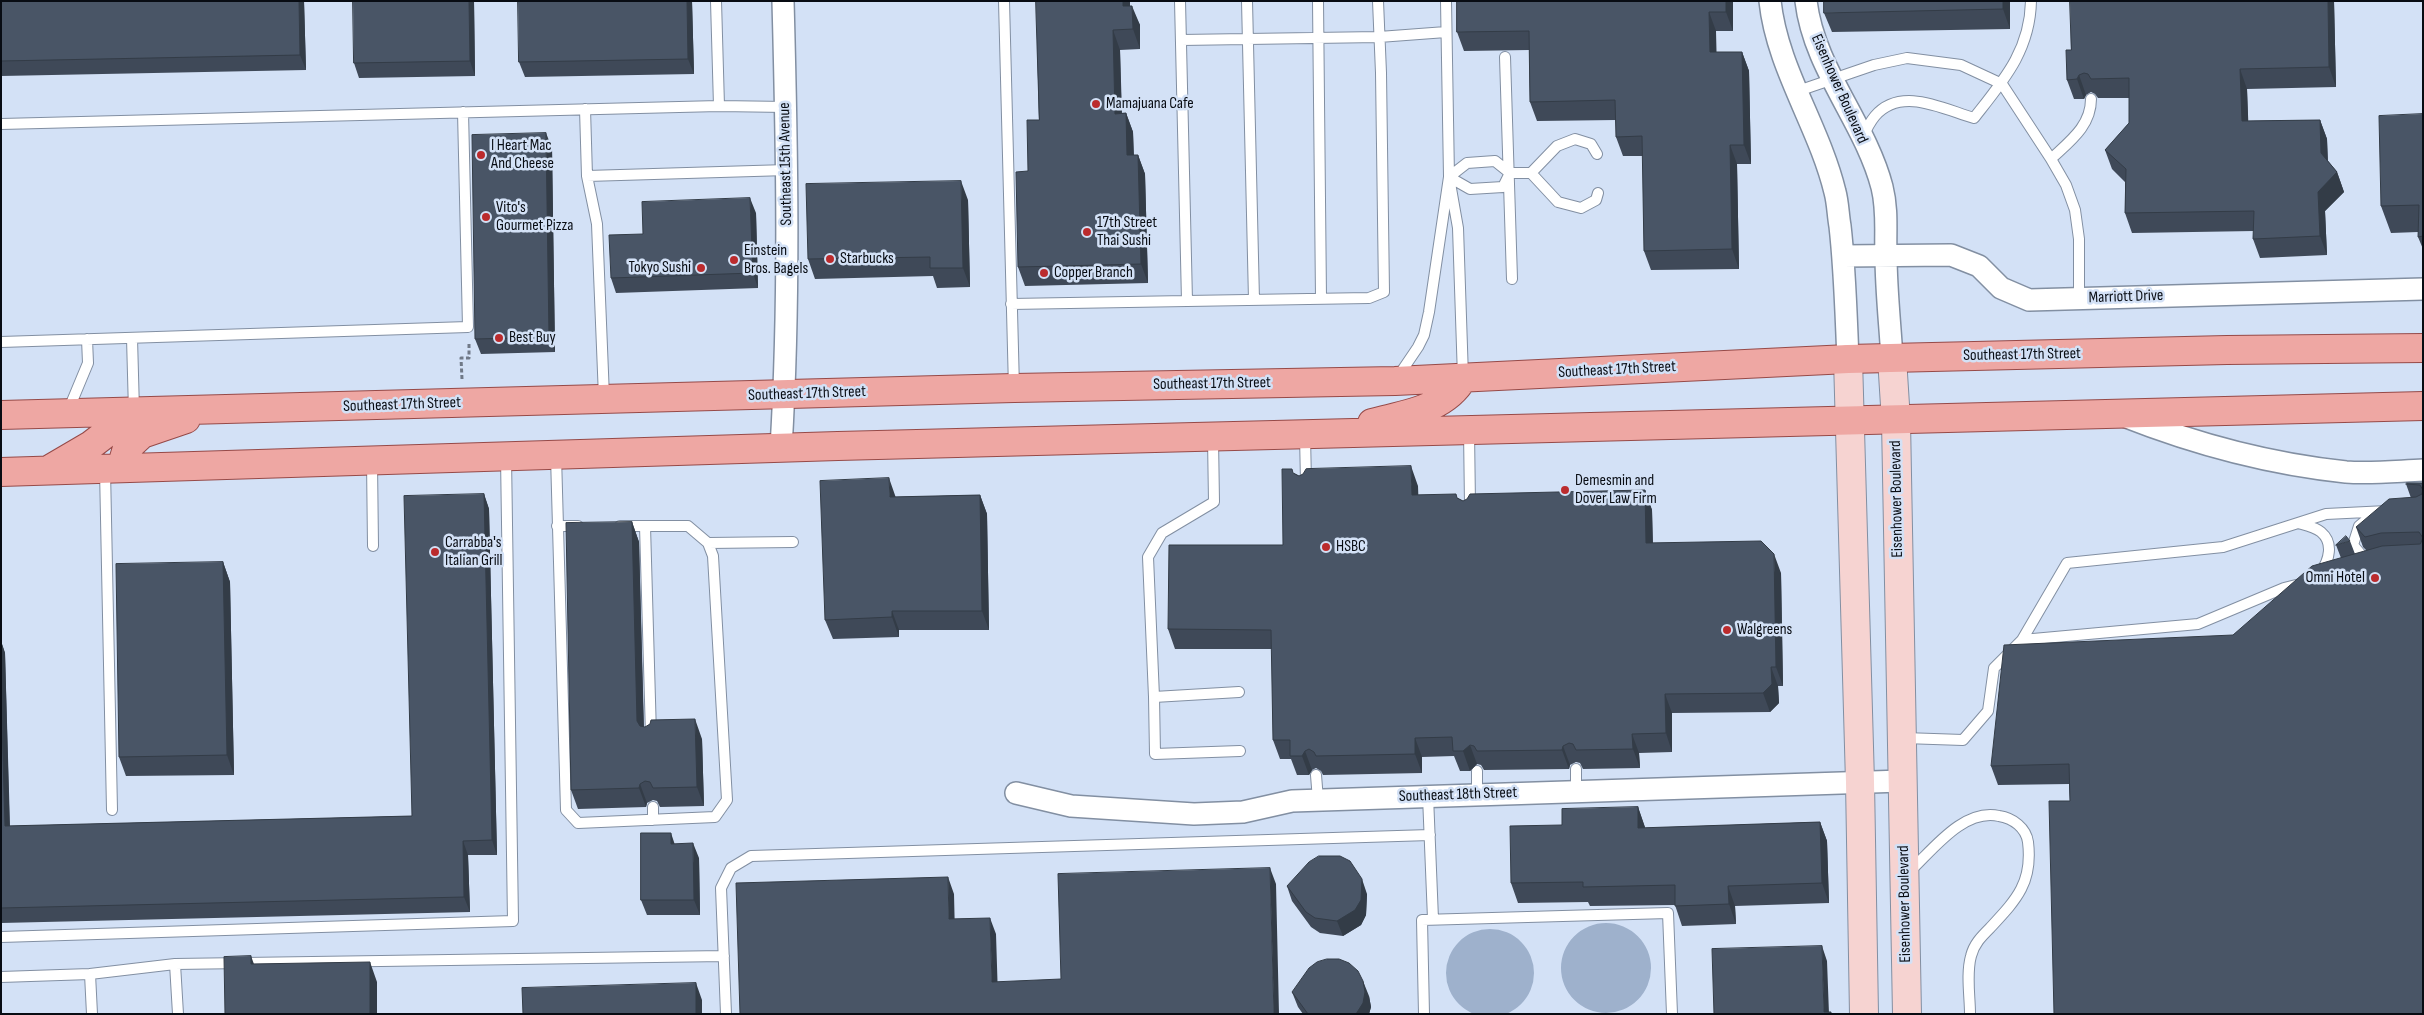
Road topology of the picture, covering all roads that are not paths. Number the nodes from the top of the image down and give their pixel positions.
1 (716, 1) edge
2 (783, 1) edge
3 (1004, 1) edge
4 (1180, 1) edge
5 (1247, 1) edge
6 (1318, 1) edge
7 (1378, 1) edge
8 (1446, 1) edge
9 (1770, 1) edge
10 (1806, 1) edge
11 (2031, 1) edge
12 (1446, 32) junction
13 (1379, 36) junction
14 (1318, 38) junction
15 (1248, 39) junction
16 (1181, 40) junction
17 (1505, 57) dead end
18 (1832, 79) junction
19 (2002, 84) junction
20 (1798, 91) junction
21 (2091, 98) edge
22 (719, 106) junction
23 (786, 107) junction
24 (585, 109) junction
25 (463, 112) junction
26 (1, 124) edge
27 (1862, 138) junction
28 (1597, 154) dead end
29 (2052, 159) junction
30 (787, 170) junction
31 (1510, 173) junction
32 (1531, 173) junction
33 (586, 176) junction
34 (1449, 177) junction
35 (1598, 193) dead end
36 (1886, 255) junction
37 (1843, 256) junction
38 (1512, 279) dead end
39 (2423, 289) edge
40 (1321, 298) junction
41 (2079, 299) junction
42 (1254, 300) junction
43 (1187, 301) junction
44 (1011, 304) junction
45 (132, 338) junction
46 (87, 339) junction
47 (1, 342) edge
48 (2423, 348) edge
49 (1892, 358) junction
50 (1848, 359) junction
51 (1463, 378) junction
52 (1396, 381) junction
53 (1014, 388) junction
54 (784, 395) junction
55 (604, 400) junction
56 (2423, 406) edge
57 (212, 410) junction
58 (134, 412) junction
59 (67, 413) junction
60 (1, 415) edge
61 (2121, 415) junction
62 (1896, 421) junction
63 (1850, 422) junction
64 (1469, 431) junction
65 (1313, 435) junction
66 (1213, 438) junction
67 (781, 448) junction
68 (556, 455) junction
69 (506, 456) junction
70 (372, 461) junction
71 (113, 468) junction
72 (49, 470) junction
73 (2423, 470) edge
74 (1, 472) edge
75 (1306, 488) edge
76 (2394, 511) edge
77 (2375, 512) junction
78 (1470, 513) edge
79 (2298, 523) junction
80 (557, 526) junction
81 (586, 526) edge
82 (606, 526) edge
83 (645, 526) junction
84 (793, 542) dead end
85 (708, 543) junction
86 (373, 546) dead end
87 (2369, 564) edge
88 (2334, 574) edge
89 (2312, 580) junction
90 (2022, 640) junction
91 (1239, 692) dead end
92 (1154, 697) junction
93 (1901, 738) junction
94 (651, 740) edge
95 (1240, 751) dead end
96 (1576, 769) edge
97 (1477, 771) edge
98 (1316, 775) edge
99 (1902, 781) junction
100 (1860, 782) junction
101 (1576, 792) junction
102 (1016, 793) dead end
103 (1478, 795) junction
104 (1428, 796) junction
105 (1318, 800) junction
106 (653, 807) edge
107 (112, 810) dead end
108 (653, 820) junction
109 (1430, 835) junction
110 (1904, 876) junction
111 (1433, 920) junction
112 (1, 937) edge
113 (724, 956) junction
114 (175, 964) junction
115 (90, 974) junction
116 (1, 977) edge
117 (92, 1014) edge
118 (178, 1014) edge
119 (726, 1014) edge
120 (1424, 1014) edge
121 (1672, 1014) edge
122 (1864, 1014) edge
123 (1907, 1014) edge
124 (1970, 1014) edge

1 - 22 lane
2 - 23 street, Southeast 15th Avenue
3 - 44 lane
4 - 16 lane
5 - 15 lane
6 - 14 lane
7 - 13 lane
8 - 12 lane
9 - 20 street
10 - 18 street, Eisenhower Boulevard
11 - 19 lane
12 - 13 lane
12 - 34 lane
13 - 14 lane
13 - 40 lane
14 - 15 lane
14 - 40 lane
15 - 16 lane
15 - 42 lane
16 - 43 lane
17 - 31 lane
18 - 19 lane
18 - 20 lane
18 - 27 street, Eisenhower Boulevard
19 - 27 lane
19 - 29 lane
20 - 37 street
21 - 29 lane
22 - 23 lane
22 - 24 lane
23 - 30 street, Southeast 15th Avenue
24 - 25 lane
24 - 33 lane
25 - 26 lane
25 - 45 lane
27 - 36 street, Eisenhower Boulevard
28 - 32 lane
29 - 41 lane
30 - 33 lane
30 - 54 street, Southeast 15th Avenue
31 - 32 lane
31 - 34 lane
31 - 34 lane
31 - 38 lane
32 - 35 lane
33 - 55 lane
34 - 51 lane
34 - 52 lane
36 - 37 street, Marriott Drive
36 - 41 street, Marriott Drive
36 - 49 street, Eisenhower Boulevard
37 - 50 street
39 - 41 street, Marriott Drive
40 - 42 lane
42 - 43 lane
43 - 44 lane
44 - 53 lane
45 - 46 lane
45 - 58 lane
46 - 47 lane
46 - 59 lane
48 - 49 main road, Southeast 17th Street
49 - 50 main road, Southeast 17th Street
49 - 62 street, Eisenhower Boulevard
50 - 51 main road, Southeast 17th Street
50 - 63 street
51 - 52 main road, Southeast 17th Street
51 - 65 main road
52 - 53 main road, Southeast 17th Street
53 - 54 main road, Southeast 17th Street
54 - 55 main road, Southeast 17th Street
54 - 67 street, Southeast 15th Avenue
55 - 57 main road, Southeast 17th Street
56 - 61 main road
57 - 58 main road, Southeast 17th Street
57 - 71 main road
58 - 59 main road, Southeast 17th Street
58 - 72 main road
59 - 60 main road, Southeast 17th Street
61 - 62 main road
61 - 73 street
62 - 63 main road
62 - 93 street, Eisenhower Boulevard
63 - 64 main road
63 - 100 street
64 - 65 main road
64 - 78 lane
65 - 66 main road
65 - 75 lane
66 - 67 main road
66 - 92 lane
67 - 68 main road
68 - 69 main road
68 - 80 lane
69 - 70 main road
69 - 112 lane
70 - 71 main road
70 - 86 lane
71 - 72 main road
71 - 107 lane
72 - 74 main road
76 - 77 lane
77 - 79 lane
77 - 87 lane
79 - 89 lane
79 - 90 lane
80 - 81 lane
80 - 108 lane
82 - 83 lane
83 - 85 lane
83 - 94 lane
84 - 85 lane
85 - 108 lane
88 - 89 lane
89 - 90 lane
90 - 93 lane
91 - 92 lane
92 - 95 lane
93 - 99 street, Eisenhower Boulevard
96 - 101 lane
97 - 103 lane
98 - 105 lane
99 - 100 street, Southeast 18th Street
99 - 110 street, Eisenhower Boulevard
100 - 101 street, Southeast 18th Street
100 - 122 street
101 - 103 street, Southeast 18th Street
102 - 105 street, Southeast 18th Street
103 - 104 street, Southeast 18th Street
104 - 105 street, Southeast 18th Street
104 - 109 lane
106 - 108 lane
109 - 111 lane
109 - 113 lane
110 - 123 street, Eisenhower Boulevard
110 - 124 lane
111 - 120 lane
111 - 121 lane
113 - 114 lane
113 - 119 lane
114 - 115 lane
114 - 118 lane
115 - 116 lane
115 - 117 lane

